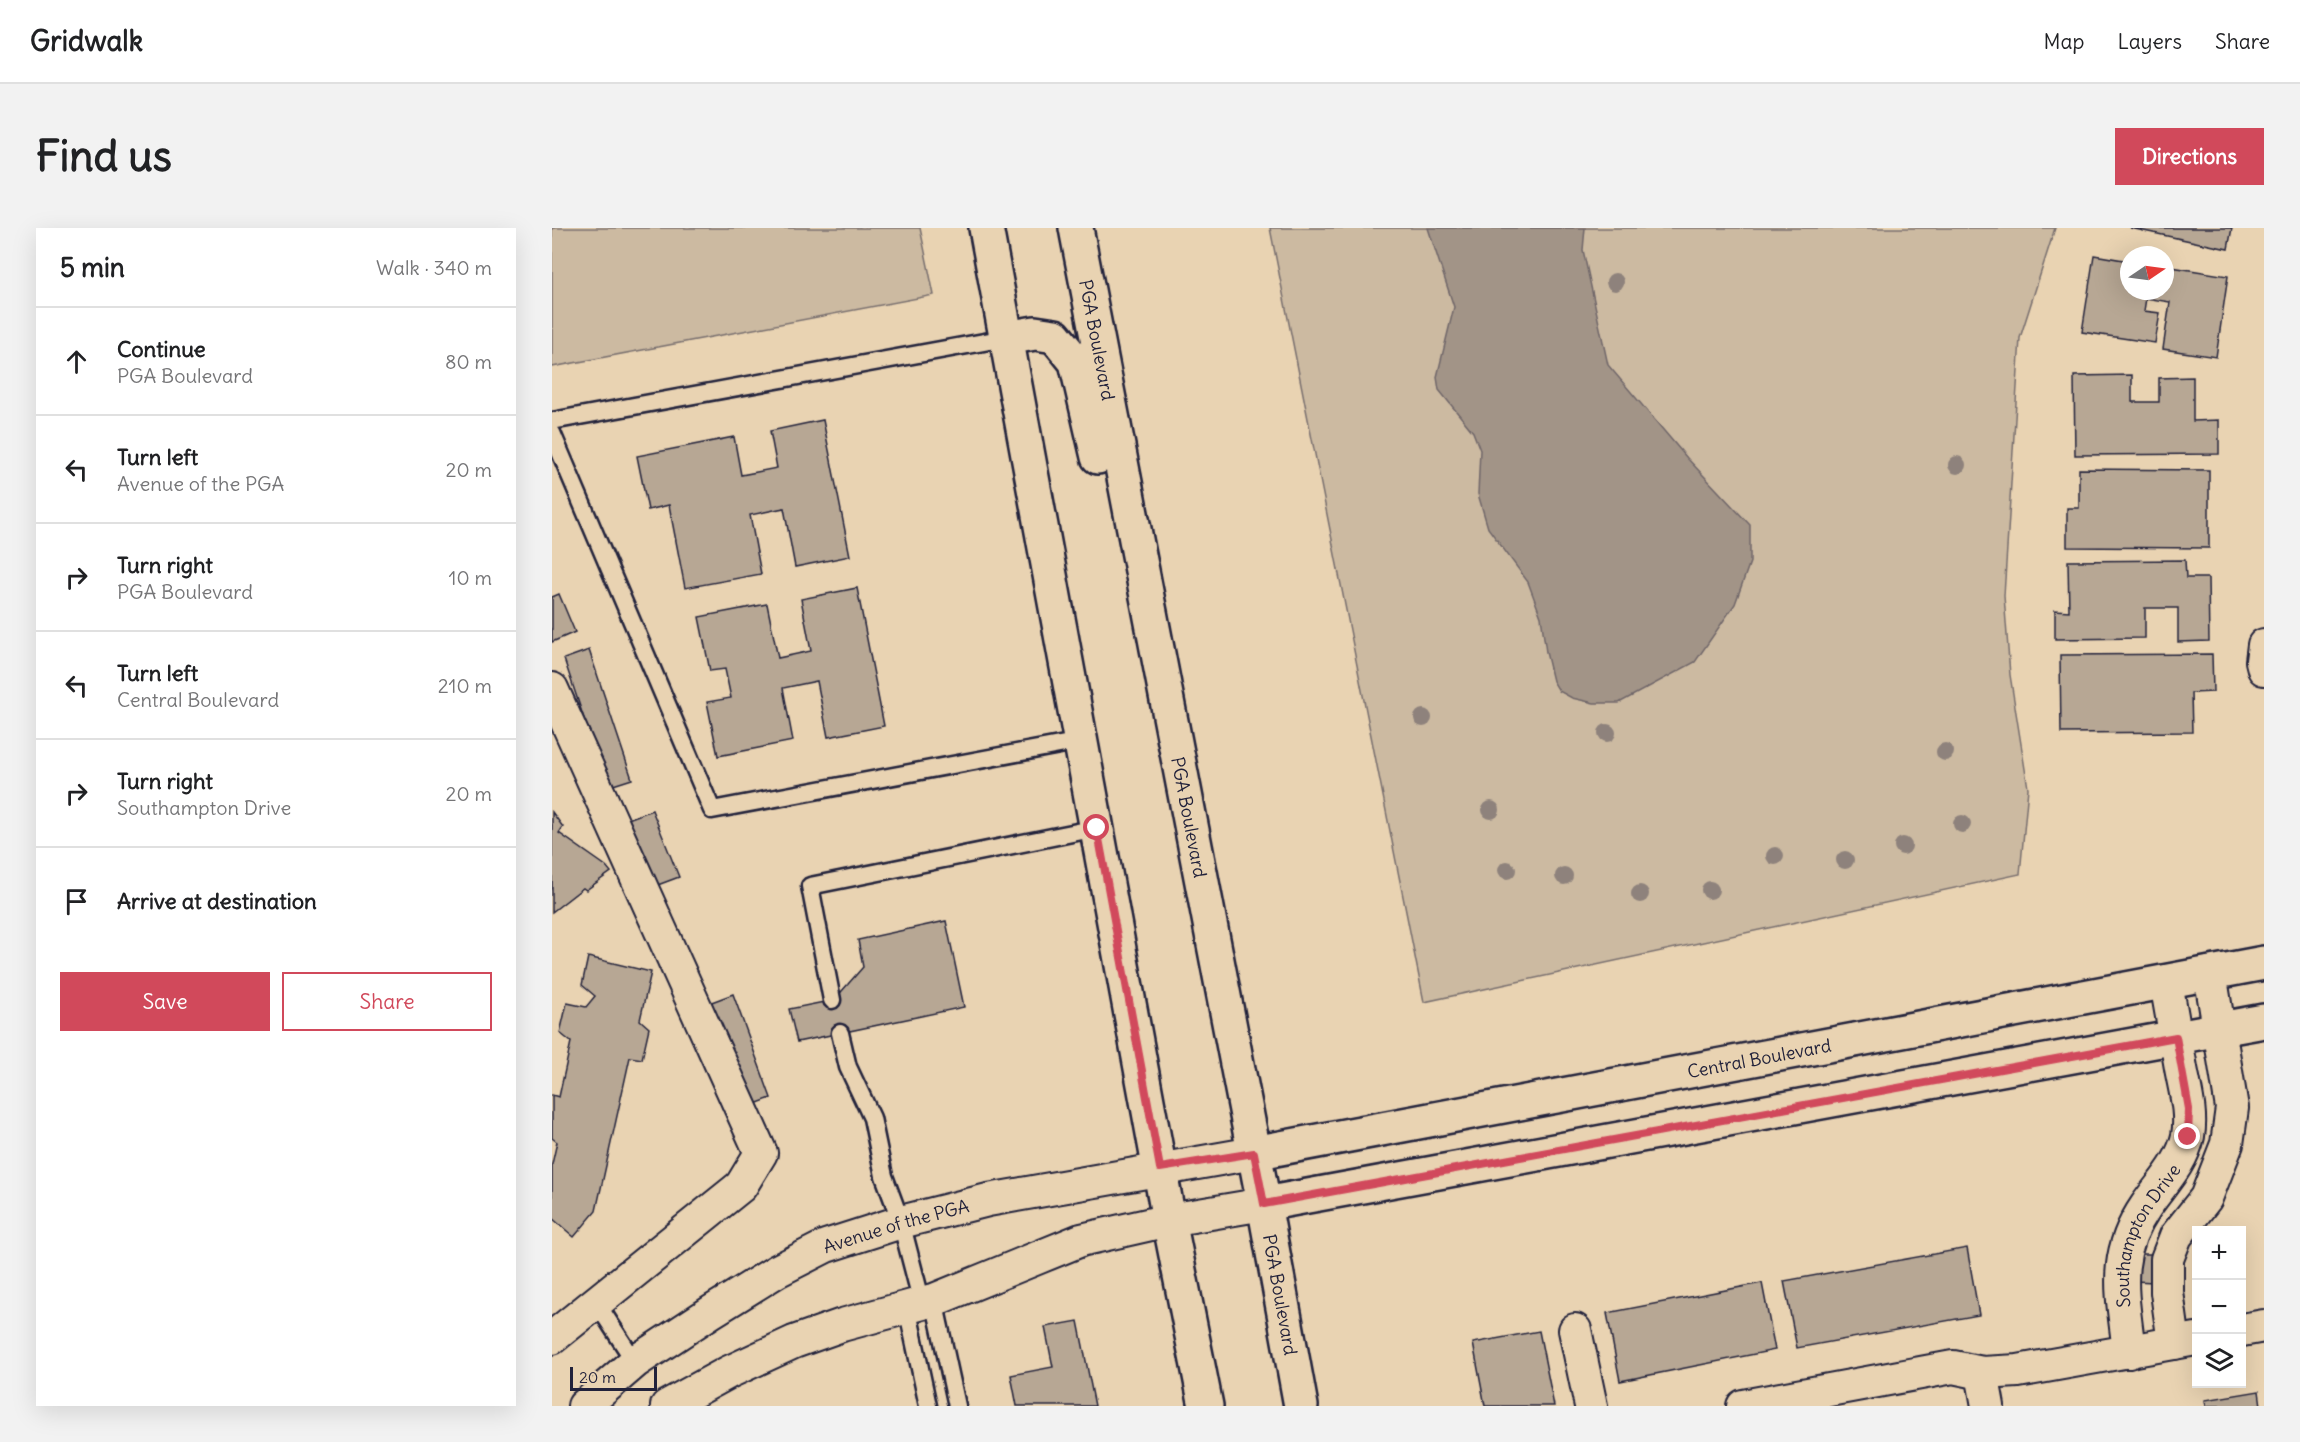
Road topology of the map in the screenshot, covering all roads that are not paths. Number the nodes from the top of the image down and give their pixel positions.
1 (986, 228) edge
2 (1076, 228) edge
3 (1006, 338) junction
4 (552, 421) edge
5 (552, 433) edge
6 (1150, 616) junction
7 (2264, 645) edge
8 (2264, 669) edge
9 (552, 689) edge
10 (1081, 741) junction
11 (1097, 828) junction
12 (2264, 963) edge
13 (2210, 973) junction
14 (2166, 982) junction
15 (832, 1000) dead end
16 (2264, 1020) edge
17 (2220, 1029) junction
18 (840, 1033) dead end
19 (2176, 1037) junction
20 (1254, 1153) junction
21 (1160, 1168) junction
22 (1264, 1204) junction
23 (1169, 1220) junction
24 (901, 1222) junction
25 (596, 1302) junction
26 (921, 1303) junction
27 (2264, 1326) edge
28 (2246, 1329) edge
29 (1575, 1330) dead end
30 (552, 1338) edge
31 (2185, 1341) edge
32 (2129, 1352) junction
33 (635, 1362) junction
34 (1982, 1373) junction
35 (584, 1406) edge
36 (667, 1406) edge
37 (928, 1406) edge
38 (957, 1406) edge
39 (1206, 1406) edge
40 (1301, 1406) edge
41 (1591, 1406) edge
42 (1743, 1406) edge
43 (1988, 1406) edge

1 - 3 main road
2 - 6 main road, PGA Boulevard
3 - 4 lane
3 - 6 main road
3 - 10 main road
5 - 10 lane
6 - 20 main road, PGA Boulevard
7 - 8 street
9 - 25 street
10 - 11 main road
11 - 15 lane
11 - 21 main road
12 - 13 main road, Central Boulevard
13 - 14 main road, Central Boulevard
13 - 17 street, Southampton Drive
14 - 19 street, Southampton Drive
14 - 20 main road, Central Boulevard
16 - 17 main road
17 - 19 main road
17 - 31 street, Southampton Drive
18 - 24 lane
19 - 22 main road
19 - 32 street, Southampton Drive
20 - 21 street, Avenue of the PGA
20 - 22 main road, PGA Boulevard
21 - 23 main road
21 - 24 street, Avenue of the PGA
22 - 23 street
22 - 40 main road, PGA Boulevard
23 - 26 street
23 - 39 main road
24 - 26 lane
24 - 33 street, Avenue of the PGA
25 - 30 street
25 - 33 lane
26 - 36 street
26 - 37 lane
26 - 38 lane
27 - 28 street
29 - 41 street
31 - 32 street
32 - 34 street
33 - 35 street, Avenue of the PGA
34 - 42 street
34 - 43 street

